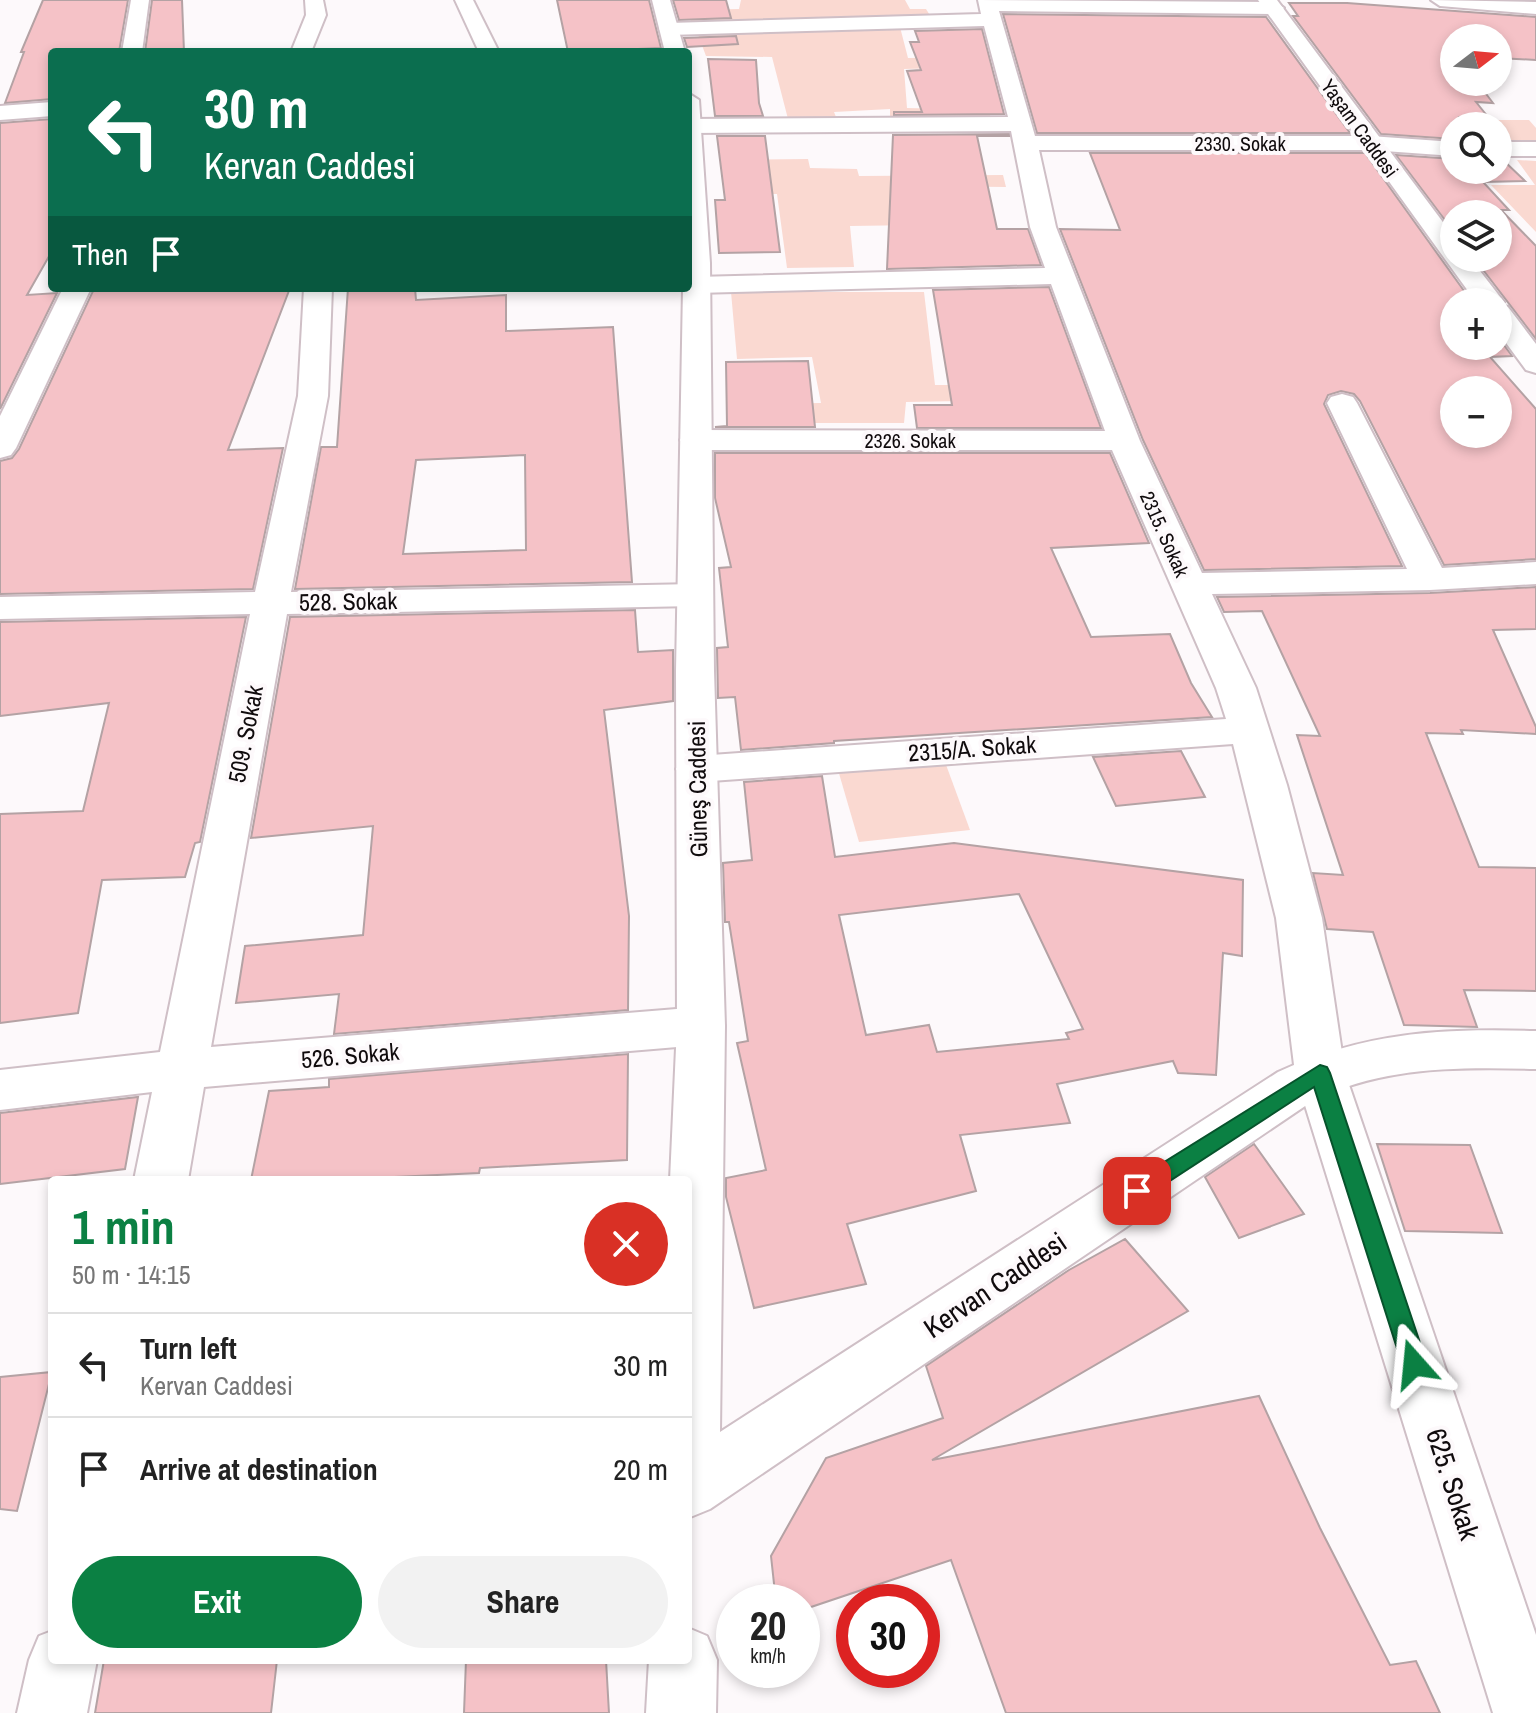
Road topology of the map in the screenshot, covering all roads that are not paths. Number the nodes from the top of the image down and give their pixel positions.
1 (140, 0) edge
2 (314, 0) edge
3 (464, 0) edge
4 (661, 0) edge
5 (1440, 0) edge
6 (1271, 4) edge
7 (1536, 8) edge
8 (988, 9) edge
9 (669, 29) junction
10 (133, 48) edge
11 (303, 48) edge
12 (487, 48) edge
13 (674, 48) edge
14 (48, 109) edge
15 (692, 110) edge
16 (0, 113) edge
17 (1023, 134) junction
18 (1370, 143) junction
19 (1440, 148) edge
20 (1512, 149) edge
21 (1536, 149) edge
22 (692, 198) edge
23 (1440, 236) edge
24 (1467, 272) edge
25 (1061, 276) junction
26 (696, 285) junction
27 (1479, 288) edge
28 (75, 292) edge
29 (318, 292) edge
30 (1512, 332) edge
31 (1536, 364) edge
32 (1342, 403) dead end
33 (696, 440) junction
34 (1124, 441) junction
35 (0, 448) edge
36 (1536, 573) edge
37 (1430, 579) junction
38 (1187, 584) junction
39 (695, 595) junction
40 (270, 603) junction
41 (0, 608) edge
42 (1248, 730) junction
43 (697, 769) junction
44 (701, 1026) junction
45 (1536, 1050) edge
46 (183, 1069) junction
47 (1320, 1073) junction
48 (0, 1090) edge
49 (162, 1176) edge
50 (692, 1340) edge
51 (692, 1485) edge
52 (62, 1664) edge
53 (683, 1664) edge
54 (52, 1713) edge
55 (681, 1713) edge
56 (1528, 1713) edge

1 - 10 street
2 - 11 street
3 - 12 street
4 - 9 street
5 - 7 street
6 - 8 street
6 - 18 street, Yaşam Caddesi
8 - 9 street
8 - 17 street, 2315. Sokak
9 - 13 street
14 - 16 street
15 - 17 street, 2330. Sokak
17 - 18 street, 2330. Sokak
17 - 25 street, 2315. Sokak
18 - 19 street, 2330. Sokak
18 - 23 street, Yaşam Caddesi
20 - 21 street
22 - 26 street, Güneş Caddesi
24 - 27 street, Yaşam Caddesi
25 - 26 street
25 - 34 street, 2315. Sokak
26 - 33 street, Güneş Caddesi
28 - 35 street
29 - 40 street, 509. Sokak
30 - 31 street
32 - 37 street
33 - 34 street, 2326. Sokak
33 - 39 street, Güneş Caddesi
34 - 38 street, 2315. Sokak
36 - 37 street
37 - 38 street
38 - 42 street, 2315. Sokak
39 - 40 street, 528. Sokak
39 - 43 street, Güneş Caddesi
40 - 41 street, 528. Sokak
40 - 46 street, 509. Sokak
42 - 43 street, 2315/A. Sokak
42 - 47 street, 2315. Sokak
43 - 44 street, Güneş Caddesi
44 - 46 street, 526. Sokak
44 - 50 street, Güneş Caddesi
45 - 47 street, Kervan Caddesi
46 - 48 street, 526. Sokak
46 - 49 street, 509. Sokak
47 - 51 street, Kervan Caddesi
47 - 56 street, 625. Sokak
52 - 54 street
53 - 55 street

